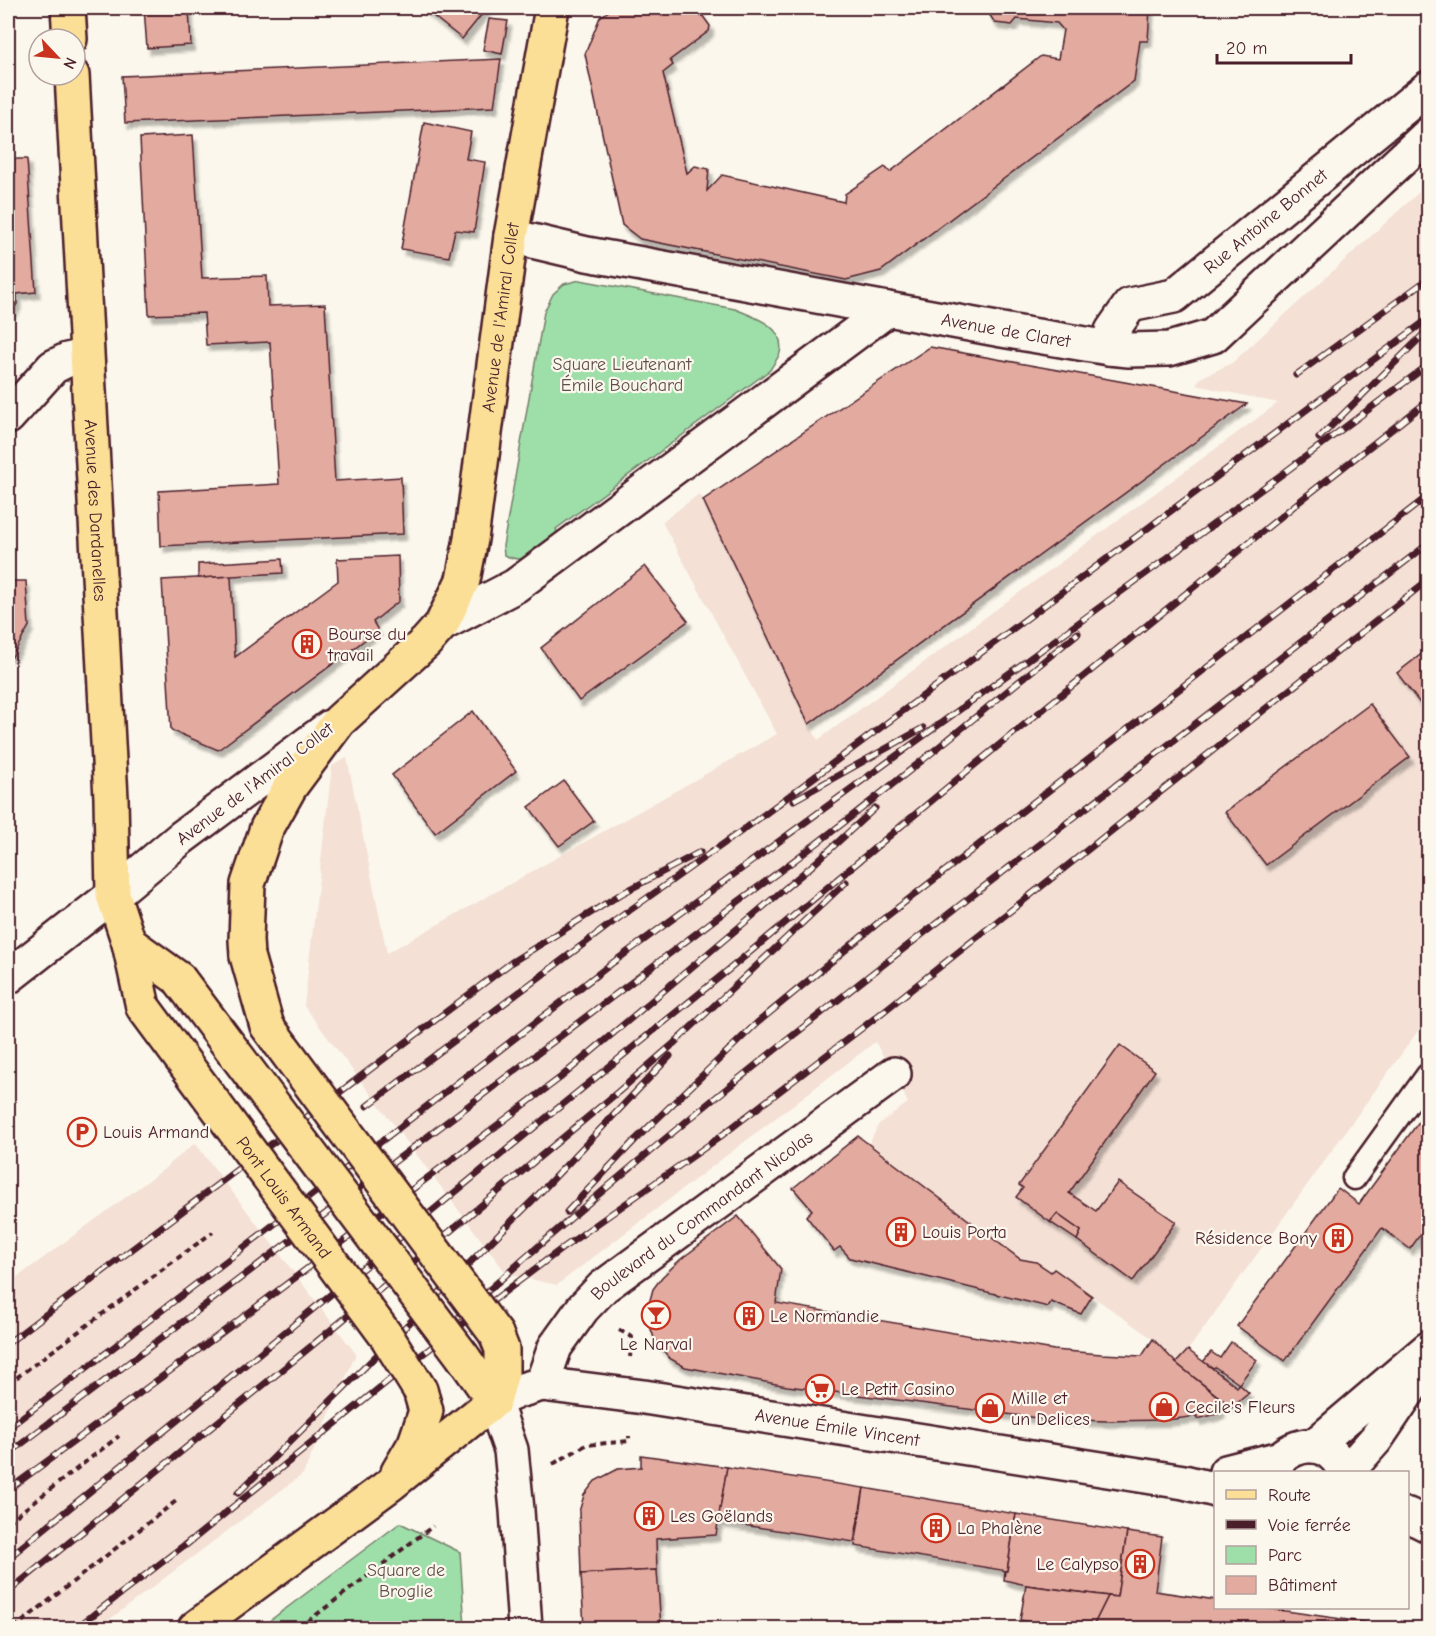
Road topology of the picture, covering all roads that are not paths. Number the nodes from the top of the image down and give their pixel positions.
1 (68, 8) edge
2 (552, 8) edge
3 (69, 27) edge
4 (73, 87) edge
5 (1428, 88) edge
6 (1428, 135) edge
7 (511, 236) junction
8 (888, 309) junction
9 (1109, 348) junction
10 (86, 356) junction
11 (8, 417) edge
12 (442, 624) junction
13 (339, 721) junction
14 (113, 895) junction
15 (129, 943) junction
16 (8, 977) edge
17 (143, 1007) joint
18 (894, 1074) dead end
19 (1428, 1075) edge
20 (1354, 1178) dead end
21 (1428, 1349) edge
22 (1428, 1361) edge
23 (542, 1384) junction
24 (494, 1401) junction
25 (1314, 1446) junction
26 (1277, 1465) edge
27 (1239, 1471) edge
28 (1345, 1471) edge
29 (1348, 1471) edge
30 (1214, 1475) edge
31 (1184, 1482) junction
32 (392, 1484) junction
33 (1214, 1490) edge
34 (195, 1629) edge
35 (525, 1629) edge

1 - 3 main road
2 - 7 main road, Avenue de l'Amiral Collet
4 - 10 main road, Avenue des Dardanelles
5 - 9 street, Rue Antoine Bonnet
6 - 9 street, Avenue de Claret
7 - 8 street, Avenue de Claret
7 - 12 main road, Avenue de l'Amiral Collet
8 - 9 street, Avenue de Claret
8 - 12 street
10 - 11 street
10 - 14 main road, Avenue des Dardanelles
12 - 13 main road, Avenue de l'Amiral Collet
13 - 14 street, Avenue de l'Amiral Collet
13 - 24 main road, Avenue de l'Amiral Collet, bridge
14 - 15 main road, Avenue des Dardanelles
14 - 16 street, Avenue de l'Amiral Collet
15 - 17 main road, Avenue des Dardanelles
15 - 24 main road, bridge
17 - 32 main road, Pont Louis Armand, bridge
18 - 23 street, Boulevard du Commandant Nicolas
19 - 20 lane
21 - 25 street
22 - 29 street
23 - 24 street, Avenue Émile Vincent
23 - 31 street, Avenue Émile Vincent
24 - 32 main road
24 - 35 street
25 - 26 street
25 - 28 street
26 - 27 street
30 - 31 street, Avenue Émile Vincent
31 - 33 street, Avenue Émile Vincent
32 - 34 main road

